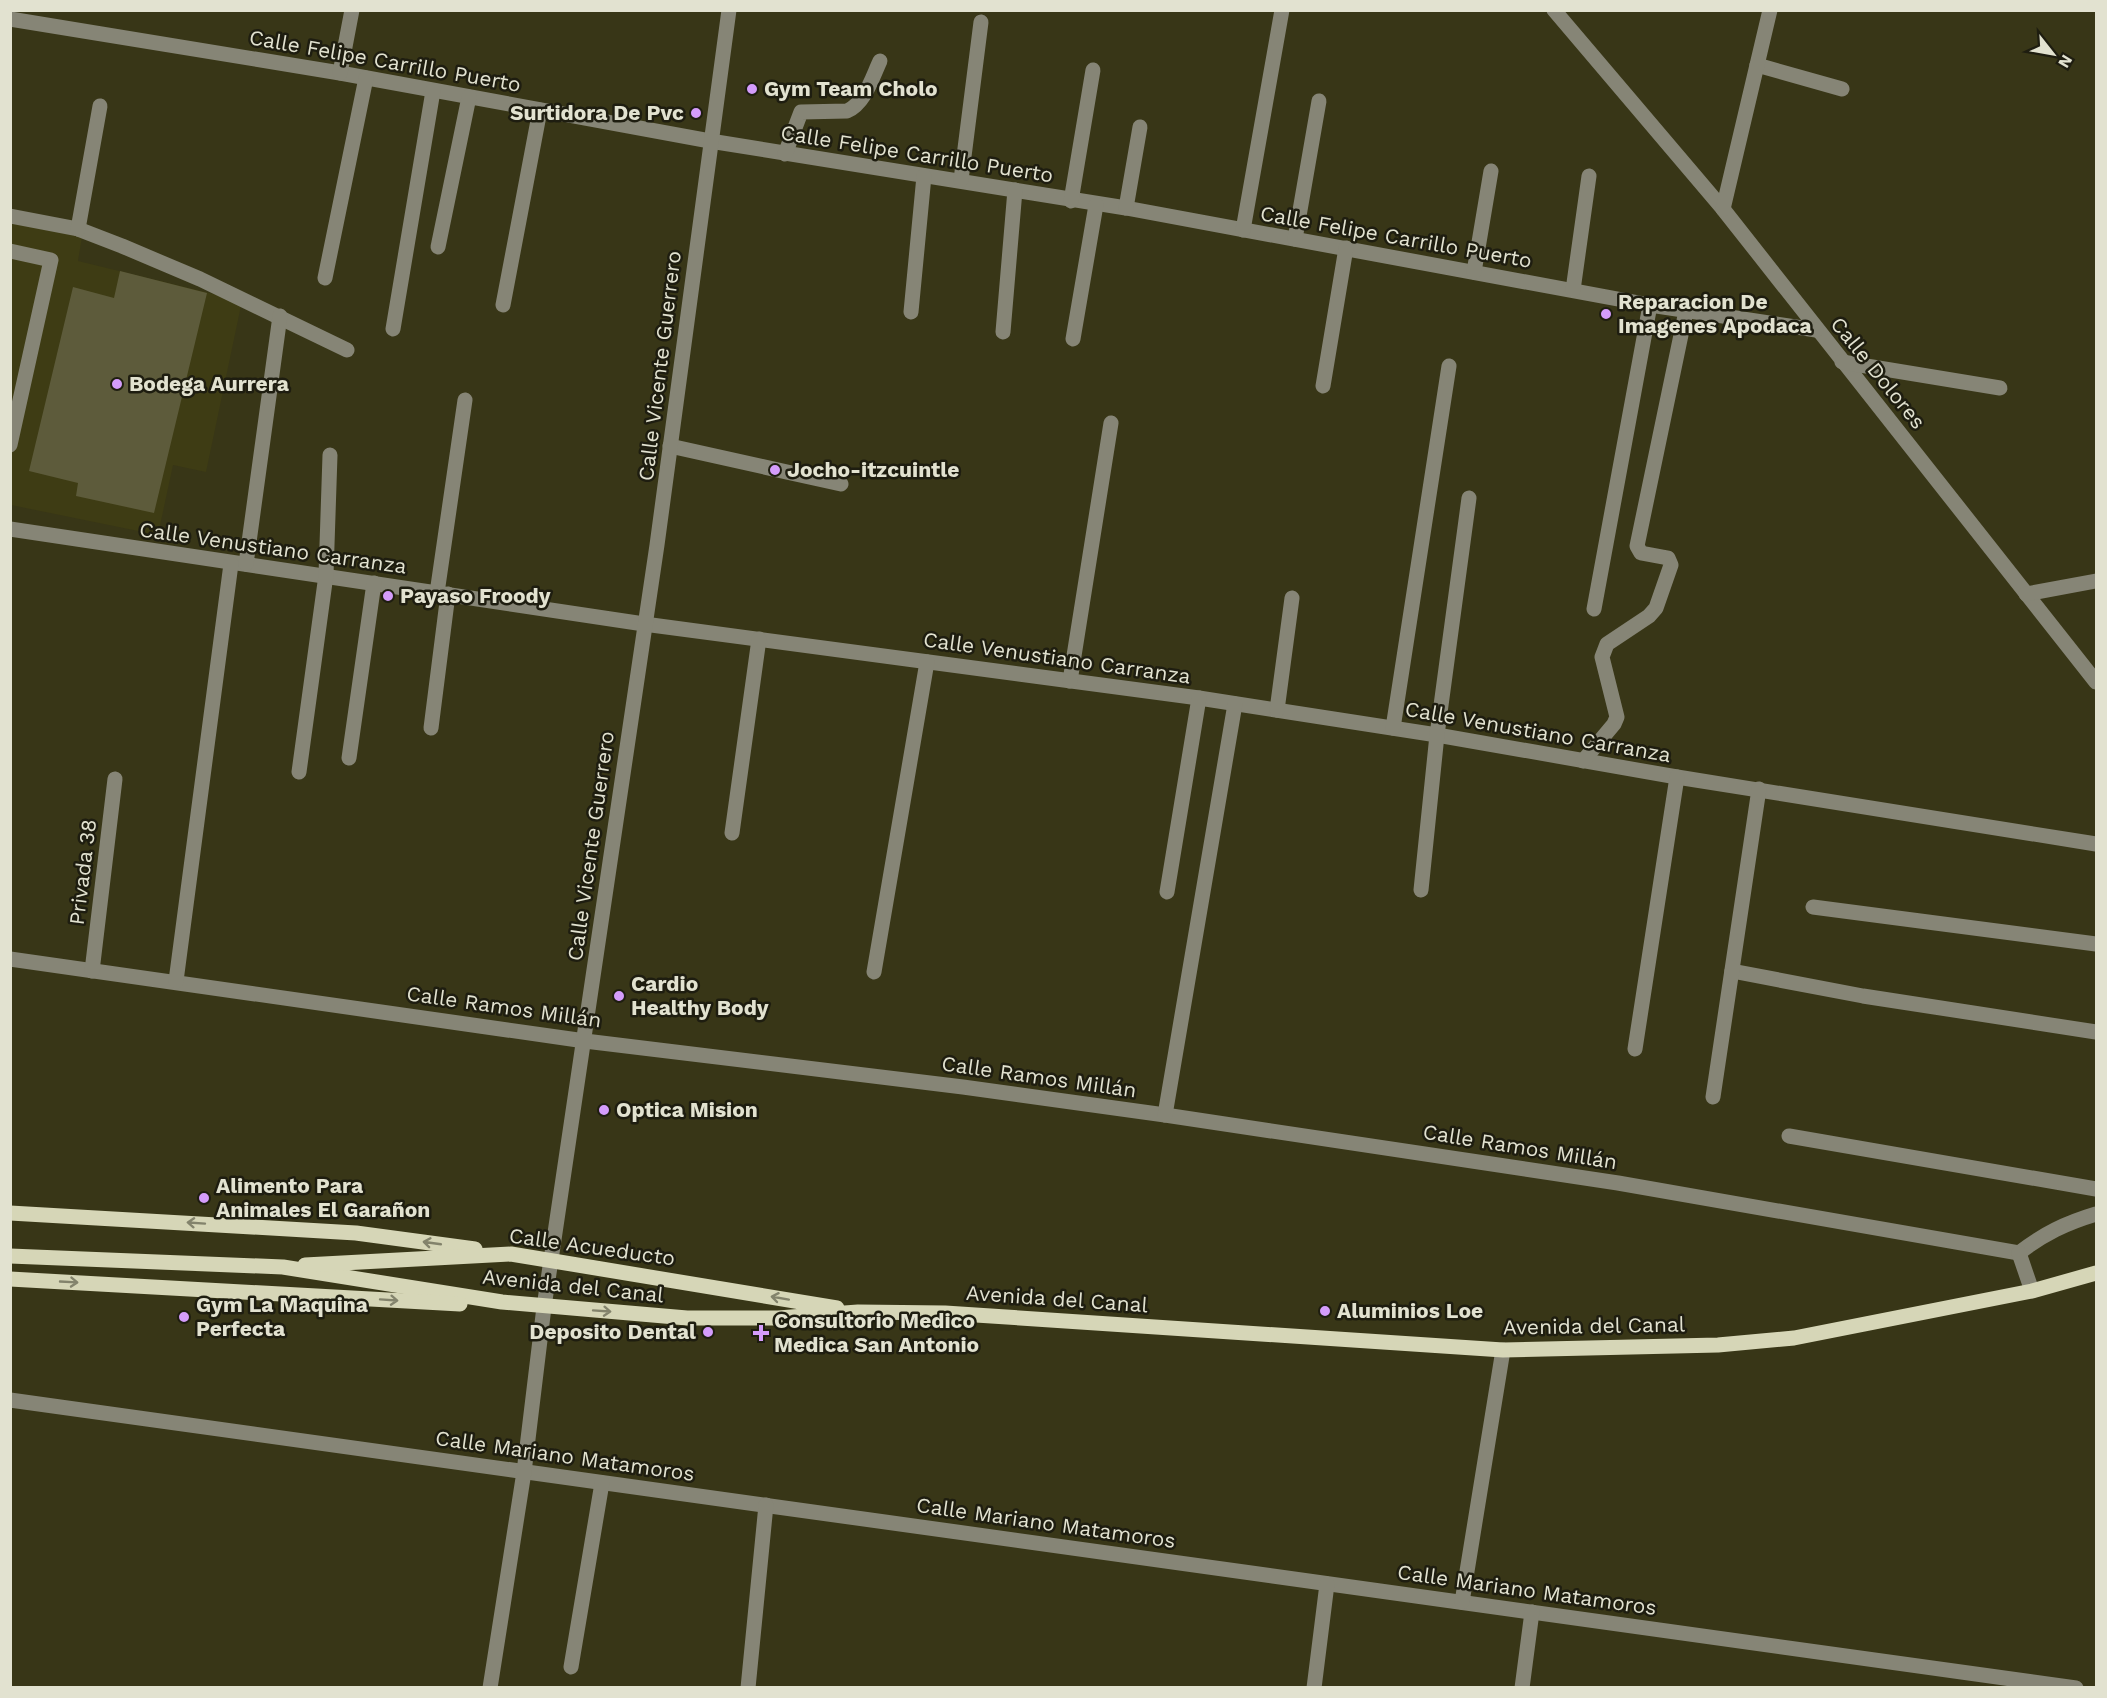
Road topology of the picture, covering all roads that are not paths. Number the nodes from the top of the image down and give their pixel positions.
1 (352, 10) edge
2 (729, 10) edge
3 (1282, 10) edge
4 (1554, 10) edge
5 (1770, 10) edge
6 (10, 19) edge
7 (981, 22) dead end
8 (880, 61) dead end
9 (1757, 65) junction
10 (1093, 70) dead end
11 (340, 73) junction
12 (366, 78) junction
13 (1842, 89) dead end
14 (433, 91) junction
15 (469, 97) junction
16 (1319, 101) dead end
17 (100, 106) dead end
18 (540, 110) junction
19 (1140, 128) dead end
20 (710, 141) junction
21 (784, 154) junction
22 (1491, 171) dead end
23 (924, 176) junction
24 (1589, 176) dead end
25 (961, 180) junction
26 (1015, 190) junction
27 (1071, 201) junction
28 (1096, 205) junction
29 (1126, 208) junction
30 (1723, 209) junction
31 (10, 216) edge
32 (78, 229) junction
33 (1243, 230) junction
34 (1295, 239) junction
35 (438, 247) dead end
36 (1346, 248) junction
37 (10, 251) edge
38 (1474, 272) junction
39 (326, 278) dead end
40 (1573, 290) junction
41 (503, 305) dead end
42 (1650, 305) junction
43 (1686, 311) junction
44 (911, 312) dead end
45 (280, 316) junction
46 (393, 329) dead end
47 (1816, 330) junction
48 (1003, 332) dead end
49 (1073, 339) dead end
50 (347, 350) dead end
51 (1842, 362) junction
52 (1449, 366) dead end
53 (1323, 386) dead end
54 (2000, 388) dead end
55 (16, 395) edge
56 (465, 400) dead end
57 (1111, 423) dead end
58 (10, 445) edge
59 (670, 446) junction
60 (330, 455) dead end
61 (841, 484) dead end
62 (1469, 498) dead end
63 (10, 529) edge
64 (238, 564) junction
65 (326, 575) junction
66 (2097, 581) edge
67 (374, 583) junction
68 (443, 594) junction
69 (2026, 594) junction
70 (1292, 597) dead end
71 (1594, 609) dead end
72 (644, 624) junction
73 (759, 639) junction
74 (927, 662) junction
75 (1070, 681) junction
76 (2097, 682) edge
77 (1199, 698) junction
78 (1235, 704) junction
79 (1277, 710) junction
80 (432, 728) dead end
81 (1393, 728) junction
82 (1437, 735) junction
83 (349, 758) dead end
84 (1583, 761) junction
85 (299, 772) dead end
86 (1677, 777) junction
87 (115, 779) dead end
88 (1759, 789) junction
89 (732, 833) dead end
90 (2097, 844) edge
91 (1421, 890) dead end
92 (1167, 892) dead end
93 (1813, 907) dead end
94 (2097, 944) edge
95 (10, 959) edge
96 (92, 971) junction
97 (1732, 971) junction
98 (874, 972) dead end
99 (176, 981) junction
100 (2097, 1032) edge
101 (585, 1041) junction
102 (1635, 1049) dead end
103 (1713, 1097) dead end
104 (1166, 1115) junction
105 (1789, 1136) dead end
106 (2097, 1189) edge
107 (10, 1213) edge
108 (2097, 1214) edge
109 (2019, 1253) junction
110 (511, 1254) junction
111 (10, 1256) edge
112 (552, 1260) junction
113 (279, 1267) junction
114 (2097, 1273) edge
115 (10, 1279) edge
116 (2032, 1291) junction
117 (502, 1302) junction
118 (544, 1307) junction
119 (858, 1312) junction
120 (1503, 1350) junction
121 (10, 1400) edge
122 (524, 1472) junction
123 (602, 1483) junction
124 (766, 1505) junction
125 (1327, 1584) junction
126 (1462, 1602) junction
127 (1532, 1612) junction
128 (571, 1667) dead end
129 (490, 1688) edge
130 (748, 1688) edge
131 (1314, 1688) edge
132 (1521, 1688) edge
133 (2076, 1688) edge

1 - 11 street
2 - 20 street, Calle Vicente Guerrero
3 - 33 street
4 - 30 street, Calle Dolores
5 - 9 street
6 - 11 street, Calle Felipe Carrillo Puerto
7 - 25 street
8 - 21 street
9 - 13 street
9 - 30 street
10 - 27 street
11 - 12 street, Calle Felipe Carrillo Puerto
12 - 14 street, Calle Felipe Carrillo Puerto
12 - 39 street
14 - 15 street, Calle Felipe Carrillo Puerto
14 - 46 street
15 - 18 street, Calle Felipe Carrillo Puerto
15 - 35 street
16 - 34 street
17 - 32 street
18 - 20 street, Calle Felipe Carrillo Puerto
18 - 41 street
19 - 29 street
20 - 21 street, Calle Felipe Carrillo Puerto
20 - 59 street, Calle Vicente Guerrero
21 - 23 street, Calle Felipe Carrillo Puerto
22 - 38 street
23 - 25 street, Calle Felipe Carrillo Puerto
23 - 44 street
24 - 40 street
25 - 26 street, Calle Felipe Carrillo Puerto
26 - 27 street, Calle Felipe Carrillo Puerto
26 - 48 street
27 - 28 street, Calle Felipe Carrillo Puerto
28 - 29 street, Calle Felipe Carrillo Puerto
28 - 49 street
29 - 33 street, Calle Felipe Carrillo Puerto
30 - 47 street, Calle Dolores
31 - 32 street
32 - 45 street
33 - 34 street, Calle Felipe Carrillo Puerto
34 - 36 street, Calle Felipe Carrillo Puerto
36 - 38 street, Calle Felipe Carrillo Puerto
36 - 53 street
37 - 55 street
38 - 40 street, Calle Felipe Carrillo Puerto
40 - 42 street, Calle Felipe Carrillo Puerto
42 - 43 street, Calle Felipe Carrillo Puerto
42 - 71 street
43 - 47 street, Calle Felipe Carrillo Puerto
43 - 84 street
45 - 50 street
45 - 64 street
47 - 51 street, Calle Dolores
51 - 54 street
51 - 69 street, Calle Dolores
52 - 81 street
55 - 58 street
56 - 68 street
57 - 75 street
59 - 61 street
59 - 72 street, Calle Vicente Guerrero
60 - 65 street
62 - 82 street
63 - 64 street, Calle Venustiano Carranza
64 - 65 street, Calle Venustiano Carranza
64 - 99 street
65 - 67 street, Calle Venustiano Carranza
65 - 85 street
66 - 69 street
67 - 68 street, Calle Venustiano Carranza
67 - 83 street
68 - 72 street, Calle Venustiano Carranza
68 - 80 street
69 - 76 street, Calle Dolores
70 - 79 street
72 - 73 street, Calle Venustiano Carranza
72 - 101 street, Calle Vicente Guerrero
73 - 74 street, Calle Venustiano Carranza
73 - 89 street
74 - 75 street, Calle Venustiano Carranza
74 - 98 street
75 - 77 street, Calle Venustiano Carranza
77 - 78 street, Calle Venustiano Carranza
77 - 92 street
78 - 79 street, Calle Venustiano Carranza
78 - 104 street
79 - 81 street, Calle Venustiano Carranza
81 - 82 street, Calle Venustiano Carranza
82 - 84 street, Calle Venustiano Carranza
82 - 91 street
84 - 86 street, Calle Venustiano Carranza
86 - 88 street, Calle Venustiano Carranza
86 - 102 street
87 - 96 street, Privada 38
88 - 90 street, Calle Venustiano Carranza
88 - 97 street
93 - 94 street
95 - 96 street, Calle Ramos Millán
96 - 99 street, Calle Ramos Millán
97 - 100 street
97 - 103 street
99 - 101 street, Calle Ramos Millán
101 - 104 street, Calle Ramos Millán
101 - 112 street, Calle Vicente Guerrero
104 - 109 street, Calle Ramos Millán
105 - 106 street
110 -> 107 main road
108 - 109 street
109 - 116 street
110 - 112 main road, Calle Acueducto
110 - 113 main road, Calle Acueducto
111 - 113 main road, Avenida del Canal
112 - 118 street, Calle Vicente Guerrero
119 -> 112 main road, Calle Acueducto
113 - 117 main road, Avenida del Canal
114 - 116 main road, Avenida del Canal
115 -> 117 main road
116 - 120 main road, Avenida del Canal
117 - 118 main road, Avenida del Canal
118 -> 119 main road, Avenida del Canal
118 - 122 street, Calle Vicente Guerrero
119 - 120 main road, Avenida del Canal
120 - 126 street
121 - 122 street, Calle Mariano Matamoros
122 - 123 street, Calle Mariano Matamoros
122 - 129 street, Calle Vicente Guerrero
123 - 124 street, Calle Mariano Matamoros
123 - 128 street
124 - 125 street, Calle Mariano Matamoros
124 - 130 street
125 - 126 street, Calle Mariano Matamoros
125 - 131 street
126 - 127 street, Calle Mariano Matamoros
127 - 132 street
127 - 133 street, Calle Mariano Matamoros

